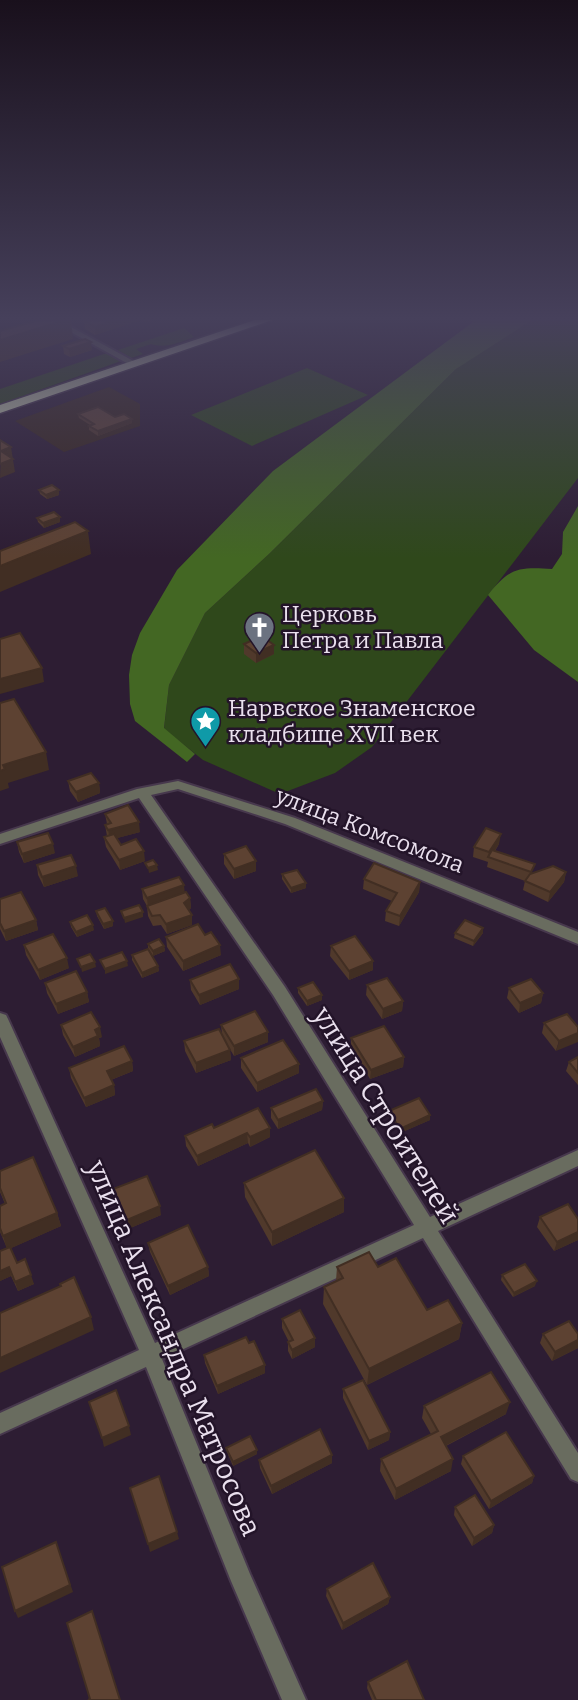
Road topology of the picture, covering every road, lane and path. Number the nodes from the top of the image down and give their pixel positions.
1 (31, 399) edge
2 (0, 410) edge
3 (142, 792) junction
4 (0, 839) edge
5 (578, 938) edge
6 (0, 1019) edge
7 (578, 1158) edge
8 (425, 1229) junction
9 (151, 1356) junction
10 (0, 1424) edge
11 (578, 1472) edge
12 (294, 1700) edge

1 - 2 highway
3 - 4 street, улица Комсомола
3 - 5 street, улица Комсомола
3 - 8 street, улица Строителей
6 - 9 street, улица Александра Матросова
7 - 8 street
8 - 9 street
8 - 11 street, улица Строителей
9 - 10 street
9 - 12 street, улица Александра Матросова

